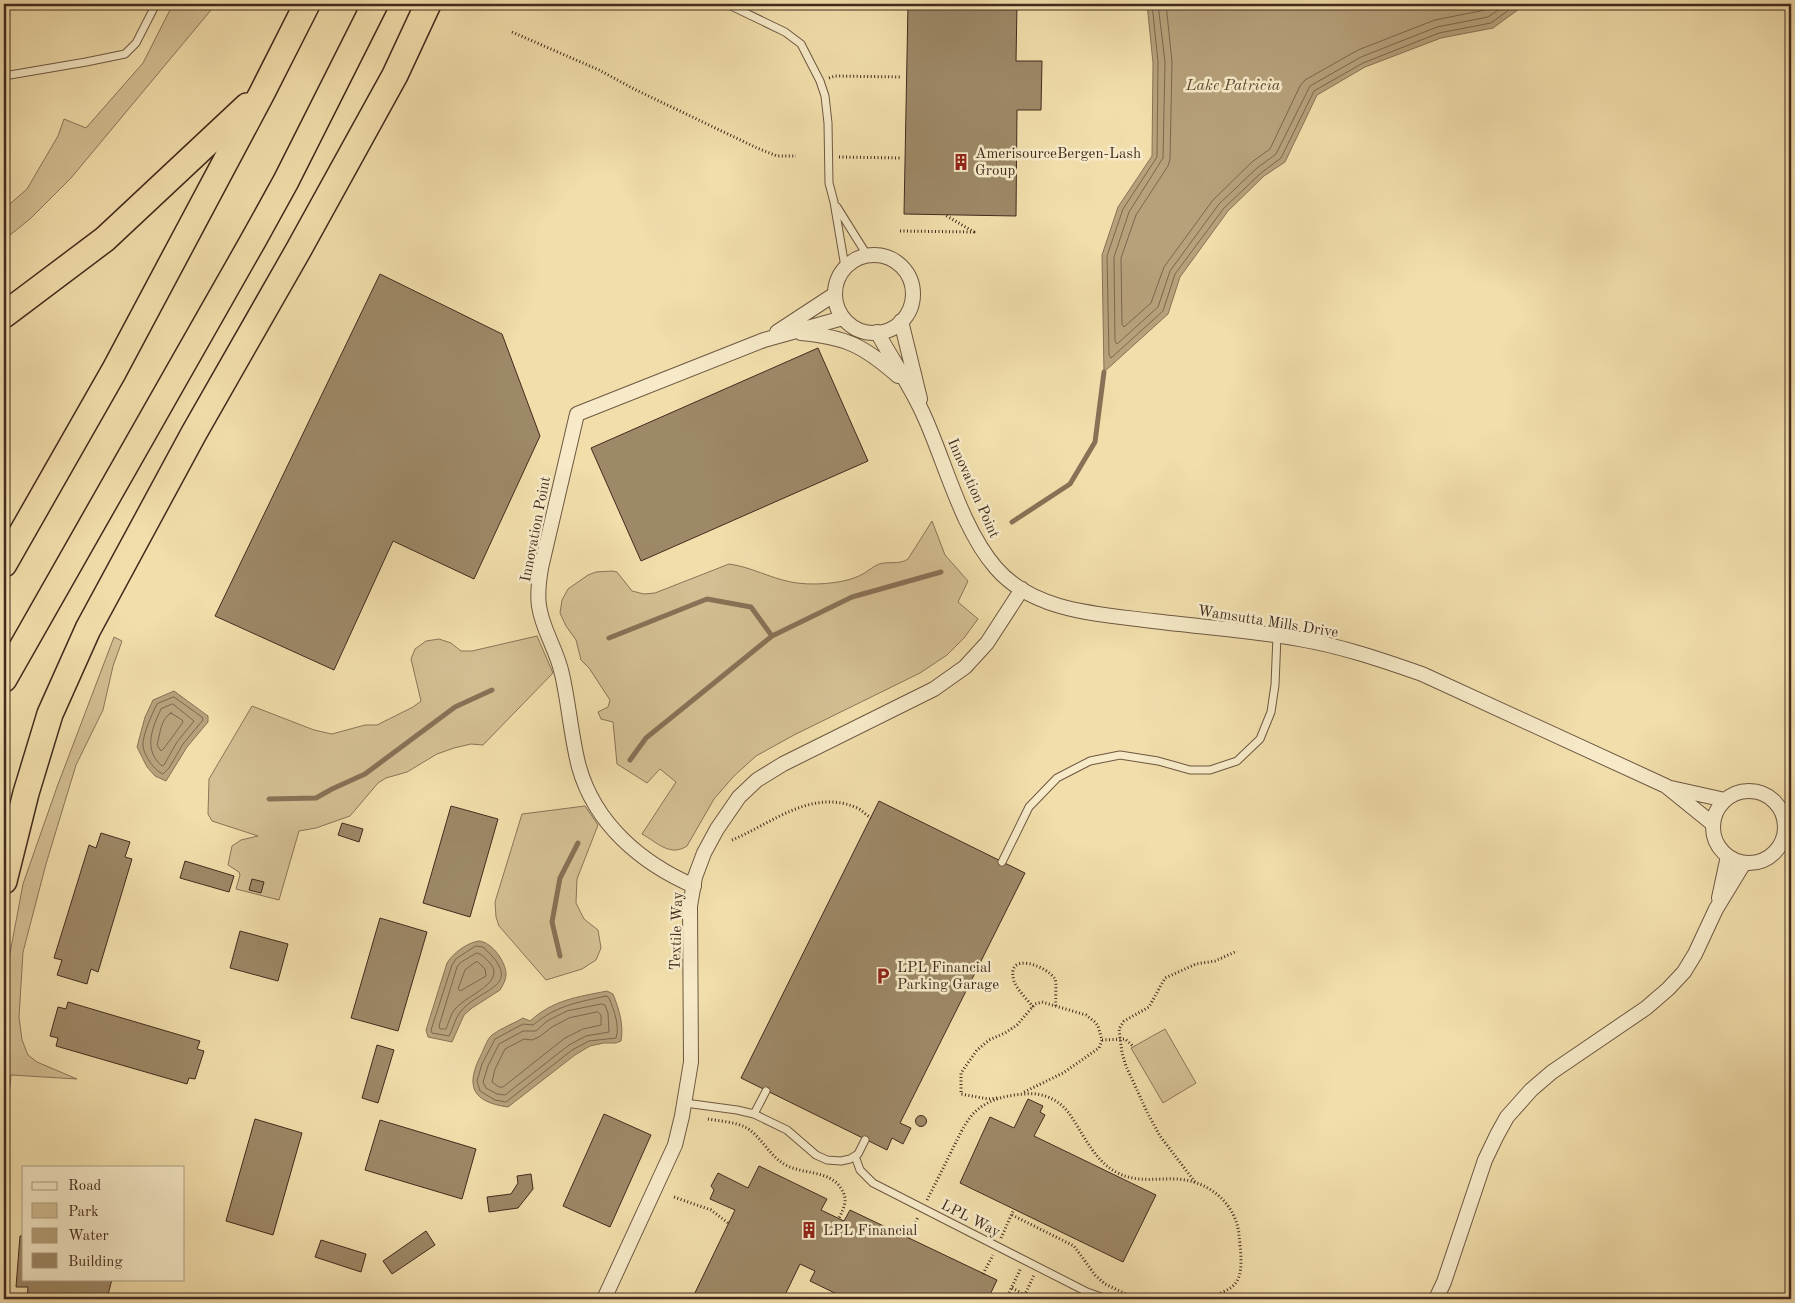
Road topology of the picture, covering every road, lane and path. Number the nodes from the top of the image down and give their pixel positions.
1 (156, 4) edge
2 (307, 4) edge
3 (375, 4) edge
4 (428, 4) edge
5 (727, 4) edge
6 (512, 32) dead end
7 (4, 76) edge
8 (902, 77) dead end
9 (820, 81) junction
10 (262, 93) junction
11 (796, 156) dead end
12 (828, 156) junction
13 (901, 158) dead end
14 (834, 202) junction
15 (946, 215) dead end
16 (900, 231) dead end
17 (867, 256) junction
18 (845, 267) junction
19 (835, 294) junction
20 (4, 315) edge
21 (843, 318) junction
22 (901, 322) junction
23 (793, 332) junction
24 (877, 332) junction
25 (764, 340) junction
26 (906, 382) junction
27 (925, 416) junction
28 (4, 564) edge
29 (1022, 589) junction
30 (1277, 636) junction
31 (4, 679) edge
32 (1666, 786) junction
33 (1725, 800) junction
34 (871, 818) dead end
35 (1713, 824) junction
36 (1788, 830) edge
37 (732, 840) dead end
38 (1777, 851) junction
39 (1791, 854) edge
40 (1728, 856) junction
41 (1002, 862) dead end
42 (1744, 863) junction
43 (4, 881) edge
44 (694, 886) junction
45 (1716, 909) junction
46 (1237, 951) dead end
47 (1032, 1006) junction
48 (1056, 1006) junction
49 (1120, 1039) junction
50 (1102, 1040) junction
51 (1134, 1047) dead end
52 (766, 1091) dead end
53 (1020, 1094) junction
54 (1002, 1098) junction
55 (685, 1103) junction
56 (754, 1114) junction
57 (702, 1118) dead end
58 (865, 1140) dead end
59 (855, 1156) junction
60 (1196, 1182) junction
61 (674, 1197) dead end
62 (923, 1209) junction
63 (1012, 1215) dead end
64 (839, 1218) dead end
65 (728, 1223) dead end
66 (908, 1238) dead end
67 (1025, 1261) junction
68 (1038, 1268) junction
69 (1012, 1288) junction
70 (1025, 1294) junction
71 (1088, 1296) edge
72 (604, 1299) edge
73 (1006, 1299) edge
74 (1022, 1299) edge
75 (1032, 1299) edge
76 (1107, 1299) edge
77 (1145, 1299) edge
78 (1212, 1299) edge
79 (1436, 1299) edge

1 - 7 lane
2 - 10 highway
3 - 31 highway
4 - 43 highway
5 - 9 lane
6 - 11 path
8 - 9 path
9 - 12 lane
10 - 20 highway
10 - 28 highway
12 - 13 path
12 - 14 lane
14 - 17 lane
14 - 18 lane
15 - 16 path
17 - 18 street
17 - 22 street
18 - 19 street
19 - 21 street
19 - 25 street, Innovation Point
21 - 23 street, Innovation Point
21 - 24 street
22 - 24 street
22 - 27 street, Innovation Point
23 - 25 street, Innovation Point
23 - 26 street
24 - 26 street, Innovation Point
25 - 44 street, Innovation Point
26 - 27 street, Innovation Point
27 - 29 street, Innovation Point
29 - 30 street, Wamsutta Mills Drive
29 - 44 street, Textile Way
30 - 32 street, Wamsutta Mills Drive
30 - 41 lane
32 - 33 street, Wamsutta Mills Drive
32 - 35 street, Wamsutta Mills Drive
33 - 35 street
33 - 36 street
34 - 37 path
35 - 40 street
36 - 38 street
38 - 39 street
38 - 42 street
40 - 42 street
40 - 45 street
42 - 45 street
44 - 55 street, Textile Way
45 - 79 street
46 - 49 path
47 - 48 path
47 - 48 path
47 - 54 path
48 - 50 path
49 - 50 path
49 - 51 path
49 - 60 path
50 - 53 path
52 - 56 lane
53 - 54 path
53 - 60 path
54 - 62 path
55 - 56 lane
55 - 72 street, Textile Way
56 - 59 lane
57 - 64 path
58 - 59 lane
59 - 62 lane, LPL Way
60 - 78 path
61 - 65 path
62 - 66 path
62 - 67 lane, LPL Way
63 - 77 path
67 - 68 lane, LPL Way
67 - 69 path
68 - 70 path
68 - 71 lane, LPL Way
69 - 70 path
69 - 73 path
70 - 74 path
70 - 75 path
71 - 76 lane, LPL Way

